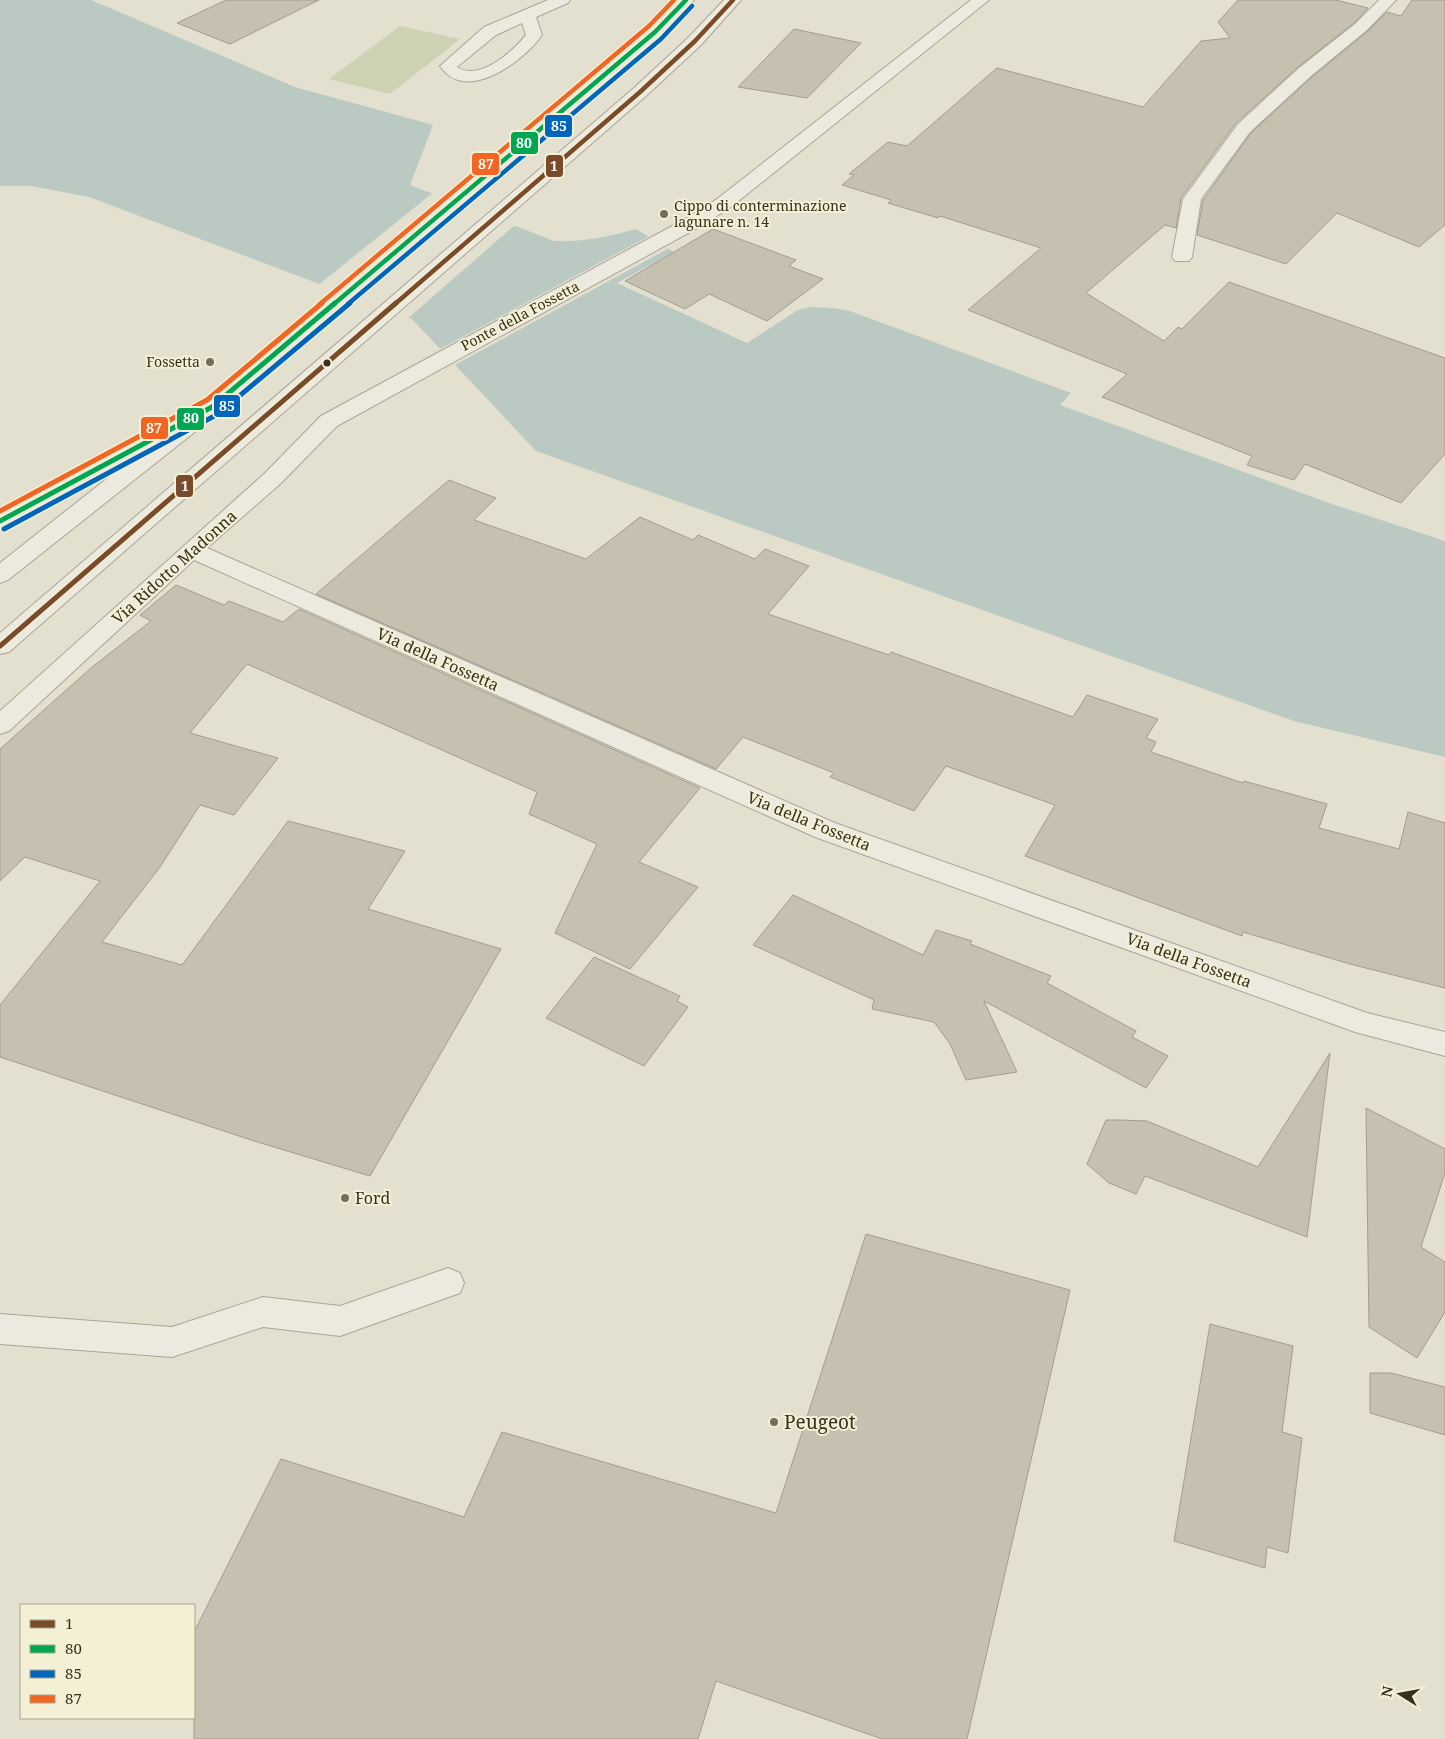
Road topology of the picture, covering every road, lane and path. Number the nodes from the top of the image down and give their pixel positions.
1 (562, 0) edge
2 (686, 0) edge
3 (733, 0) edge
4 (981, 0) edge
5 (1388, 0) edge
6 (527, 16) junction
7 (1182, 256) dead end
8 (212, 407) junction
9 (347, 410) joint
10 (0, 521) edge
11 (191, 550) junction
12 (0, 576) edge
13 (0, 646) edge
14 (0, 725) edge
15 (1445, 1044) edge
16 (448, 1283) dead end
17 (0, 1329) edge

1 - 6 street
2 - 8 street
3 - 13 street
4 - 9 street, Ponte della Fossetta
5 - 7 street
6 - 6 street
8 - 10 street
8 - 12 street
9 - 11 street, Via Ridotto Madonna
11 - 14 street, Via Ridotto Madonna
11 - 15 street, Via della Fossetta
16 - 17 street

